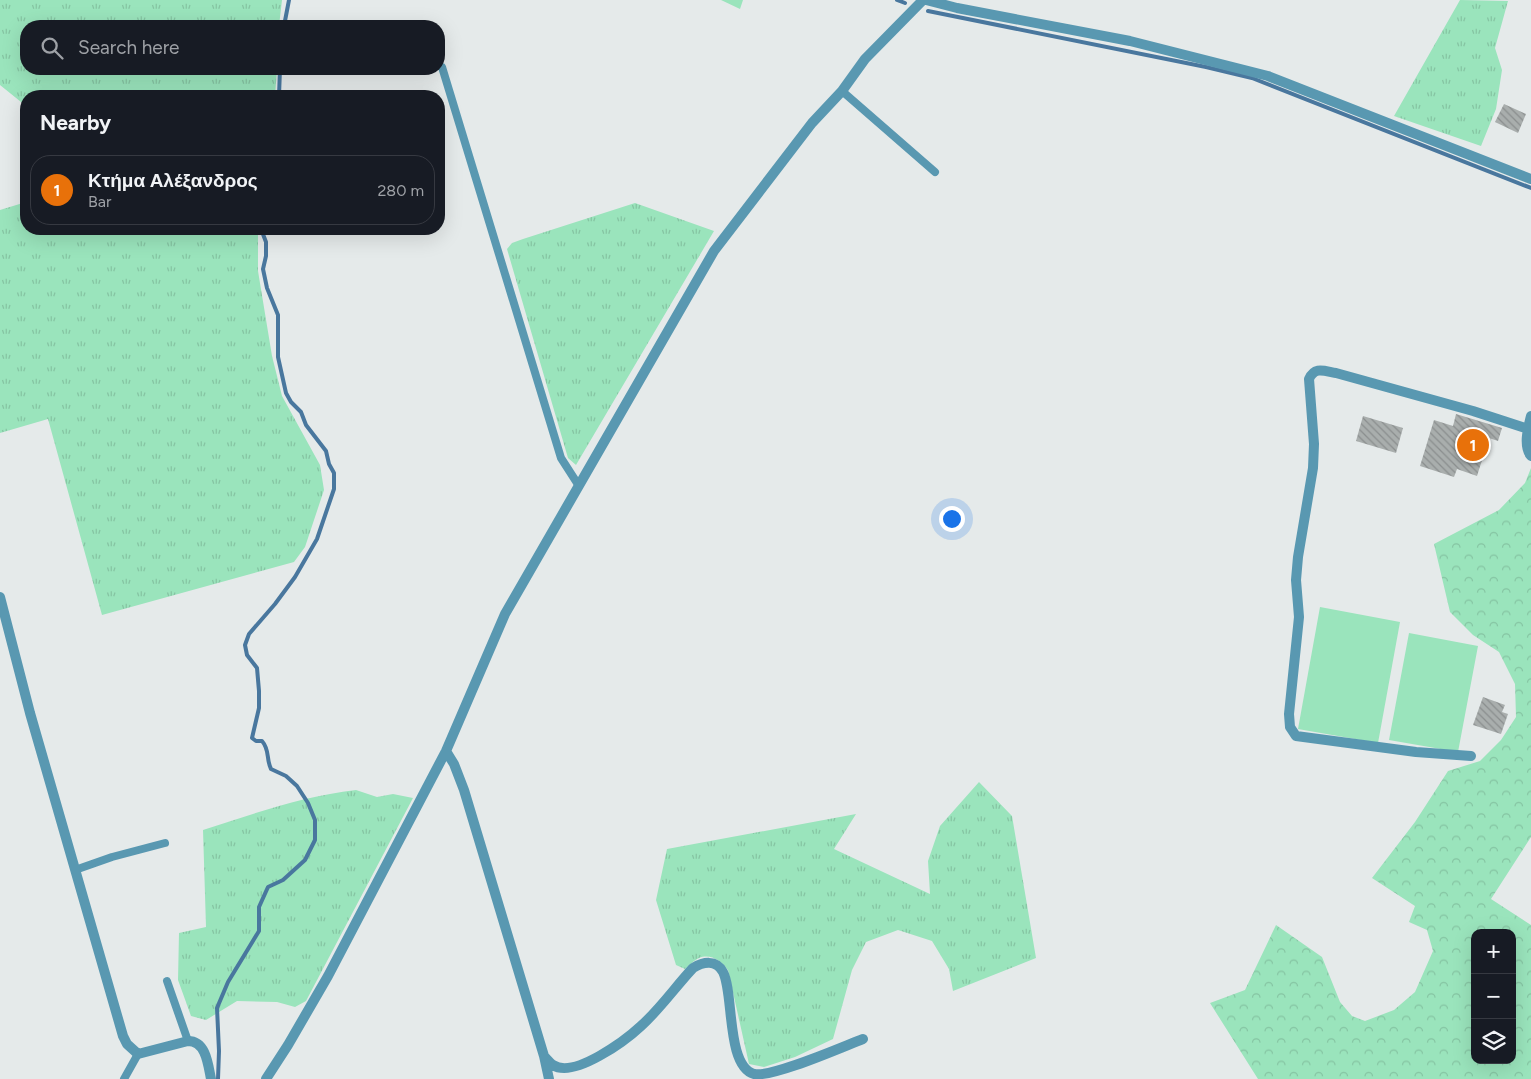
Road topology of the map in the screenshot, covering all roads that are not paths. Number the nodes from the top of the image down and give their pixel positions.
1 (924, 0) edge
2 (444, 75) edge
3 (842, 91) junction
4 (935, 172) dead end
5 (1531, 179) edge
6 (1531, 416) edge
7 (1528, 429) junction
8 (1531, 456) edge
9 (579, 486) junction
10 (0, 597) edge
11 (446, 751) junction
12 (1471, 756) dead end
13 (165, 843) dead end
14 (75, 870) junction
15 (167, 982) dead end
16 (863, 1039) dead end
17 (188, 1041) junction
18 (138, 1054) junction
19 (544, 1056) junction
20 (124, 1079) edge
21 (211, 1079) edge
22 (266, 1079) edge
23 (549, 1079) edge

1 - 3 street
1 - 5 street
2 - 9 lane
3 - 4 lane
3 - 9 street
6 - 7 street
7 - 8 street
7 - 12 street
9 - 11 street
10 - 14 street
11 - 19 street
11 - 22 street
13 - 14 lane
14 - 18 street
15 - 17 lane
16 - 19 street
17 - 18 street
17 - 21 street
18 - 20 lane
19 - 23 street

